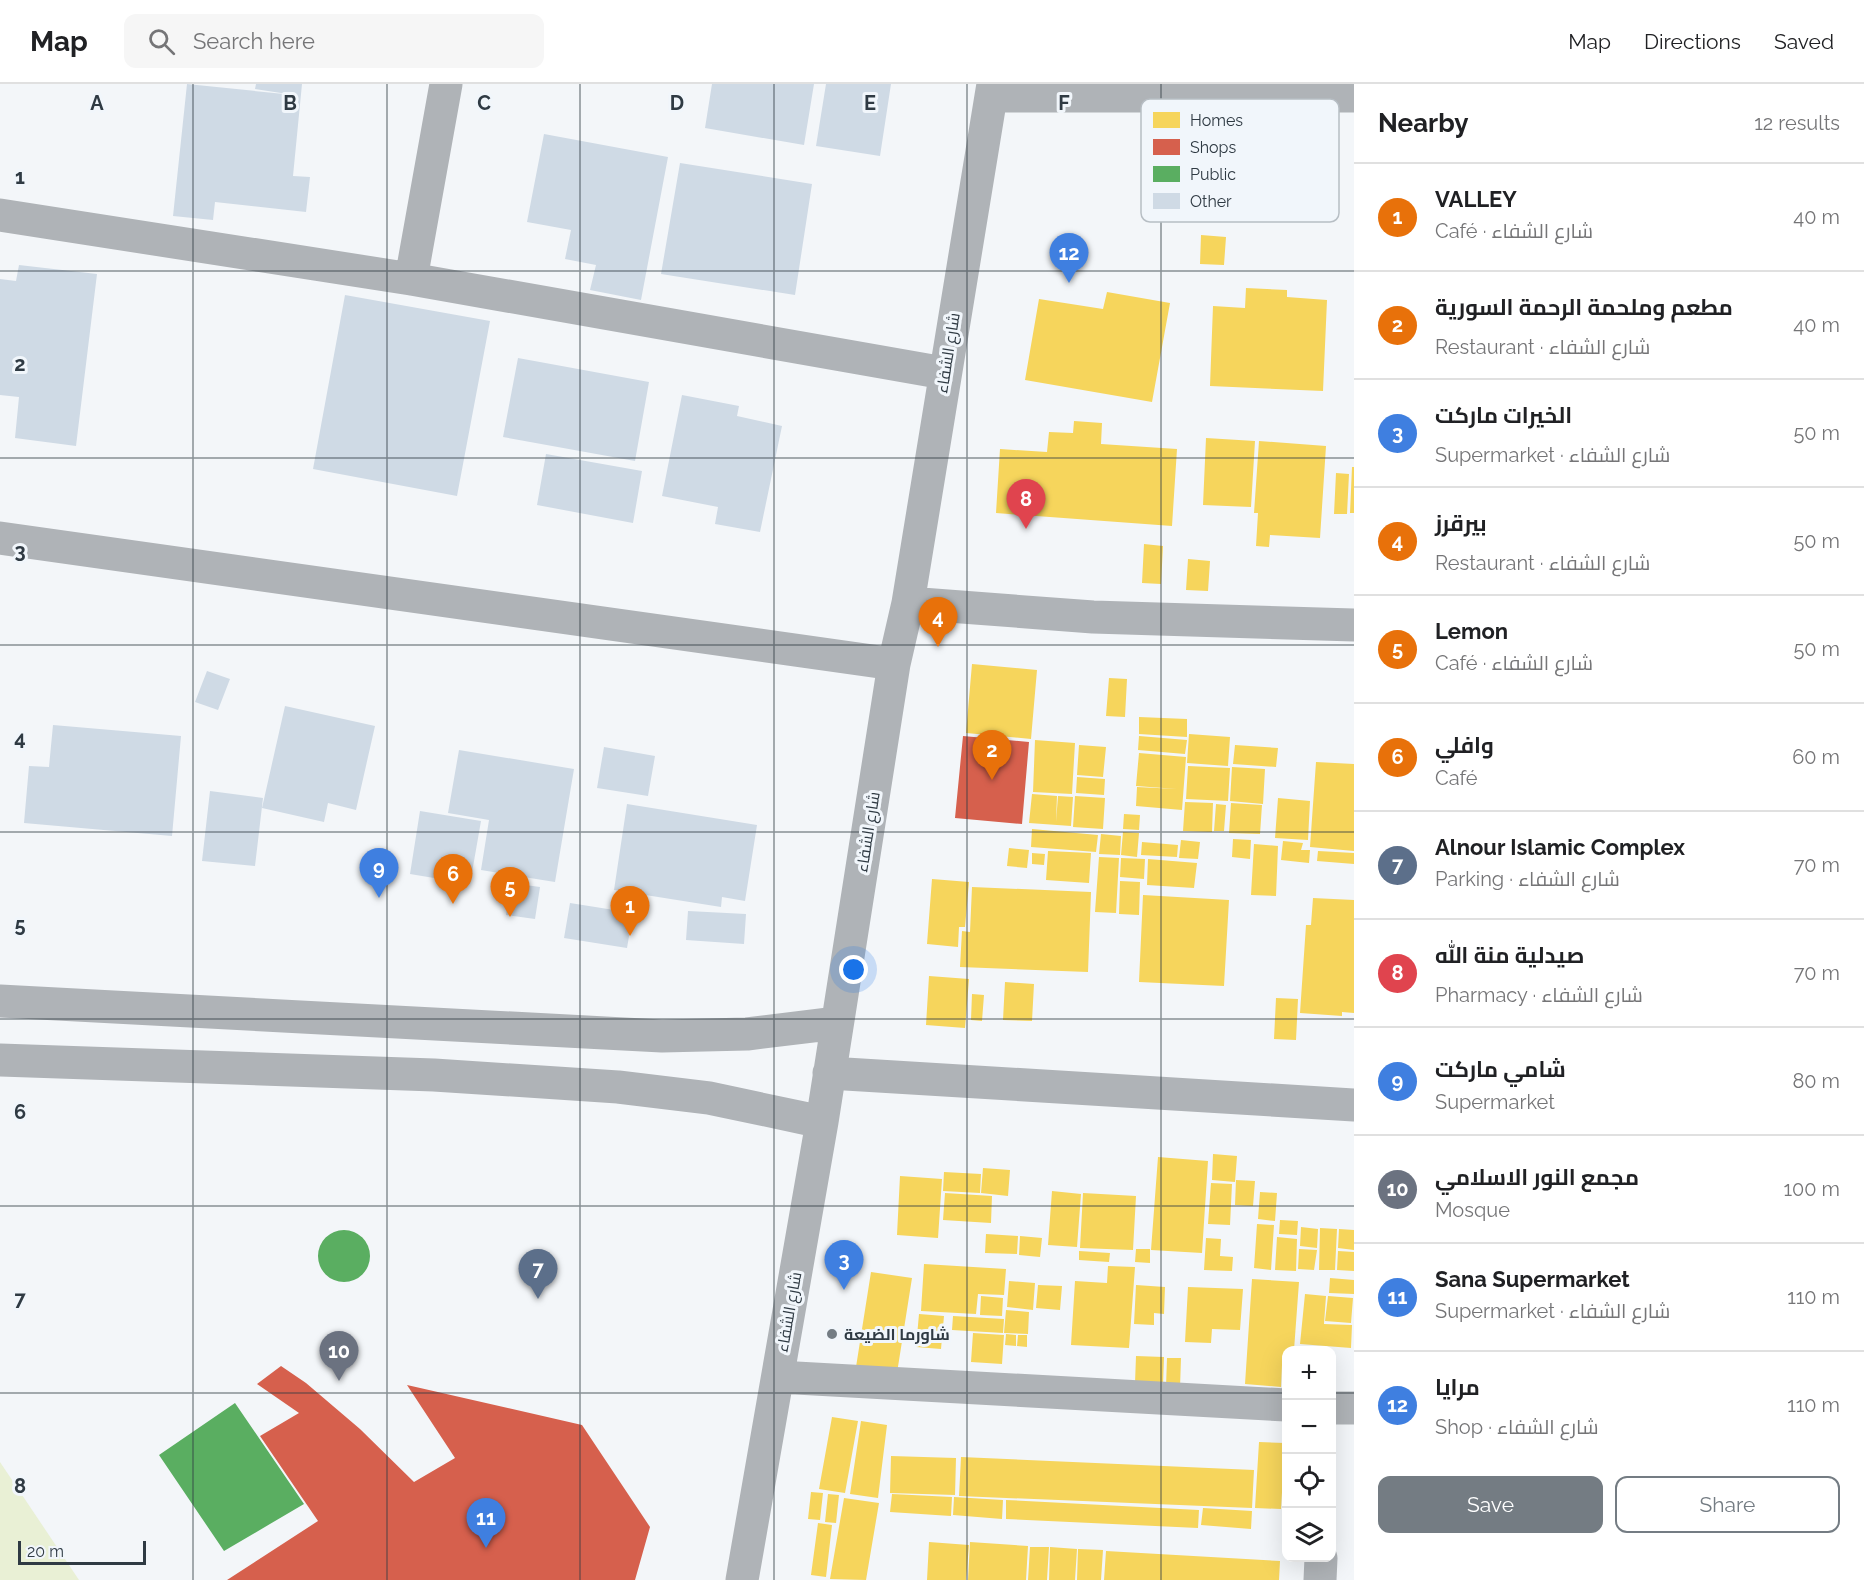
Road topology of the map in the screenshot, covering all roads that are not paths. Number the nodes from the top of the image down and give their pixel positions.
1 (446, 84) edge
2 (992, 90) edge
3 (1354, 96) edge
4 (0, 215) edge
5 (411, 279) junction
6 (944, 373) junction
7 (0, 537) edge
8 (908, 603) junction
9 (1354, 625) edge
10 (894, 664) junction
11 (0, 1001) edge
12 (837, 1023) junction
13 (0, 1060) edge
14 (829, 1073) junction
15 (1354, 1105) edge
16 (822, 1122) junction
17 (778, 1377) junction
18 (1282, 1405) edge
19 (1336, 1407) edge
20 (1354, 1408) edge
21 (1321, 1562) edge
22 (742, 1580) edge
23 (1320, 1580) edge

1 - 5 street
2 - 3 street
2 - 6 street, شارع الشفاء
4 - 5 street
5 - 6 street
6 - 8 street, شارع الشفاء
7 - 10 street
8 - 9 street
8 - 10 street, شارع الشفاء
10 - 12 street, شارع الشفاء
11 - 12 street
12 - 14 street, شارع الشفاء
13 - 16 street
14 - 15 street
14 - 16 street, شارع الشفاء
16 - 17 street, شارع الشفاء
17 - 18 street
17 - 22 street, شارع الشفاء
19 - 20 street
21 - 23 street

